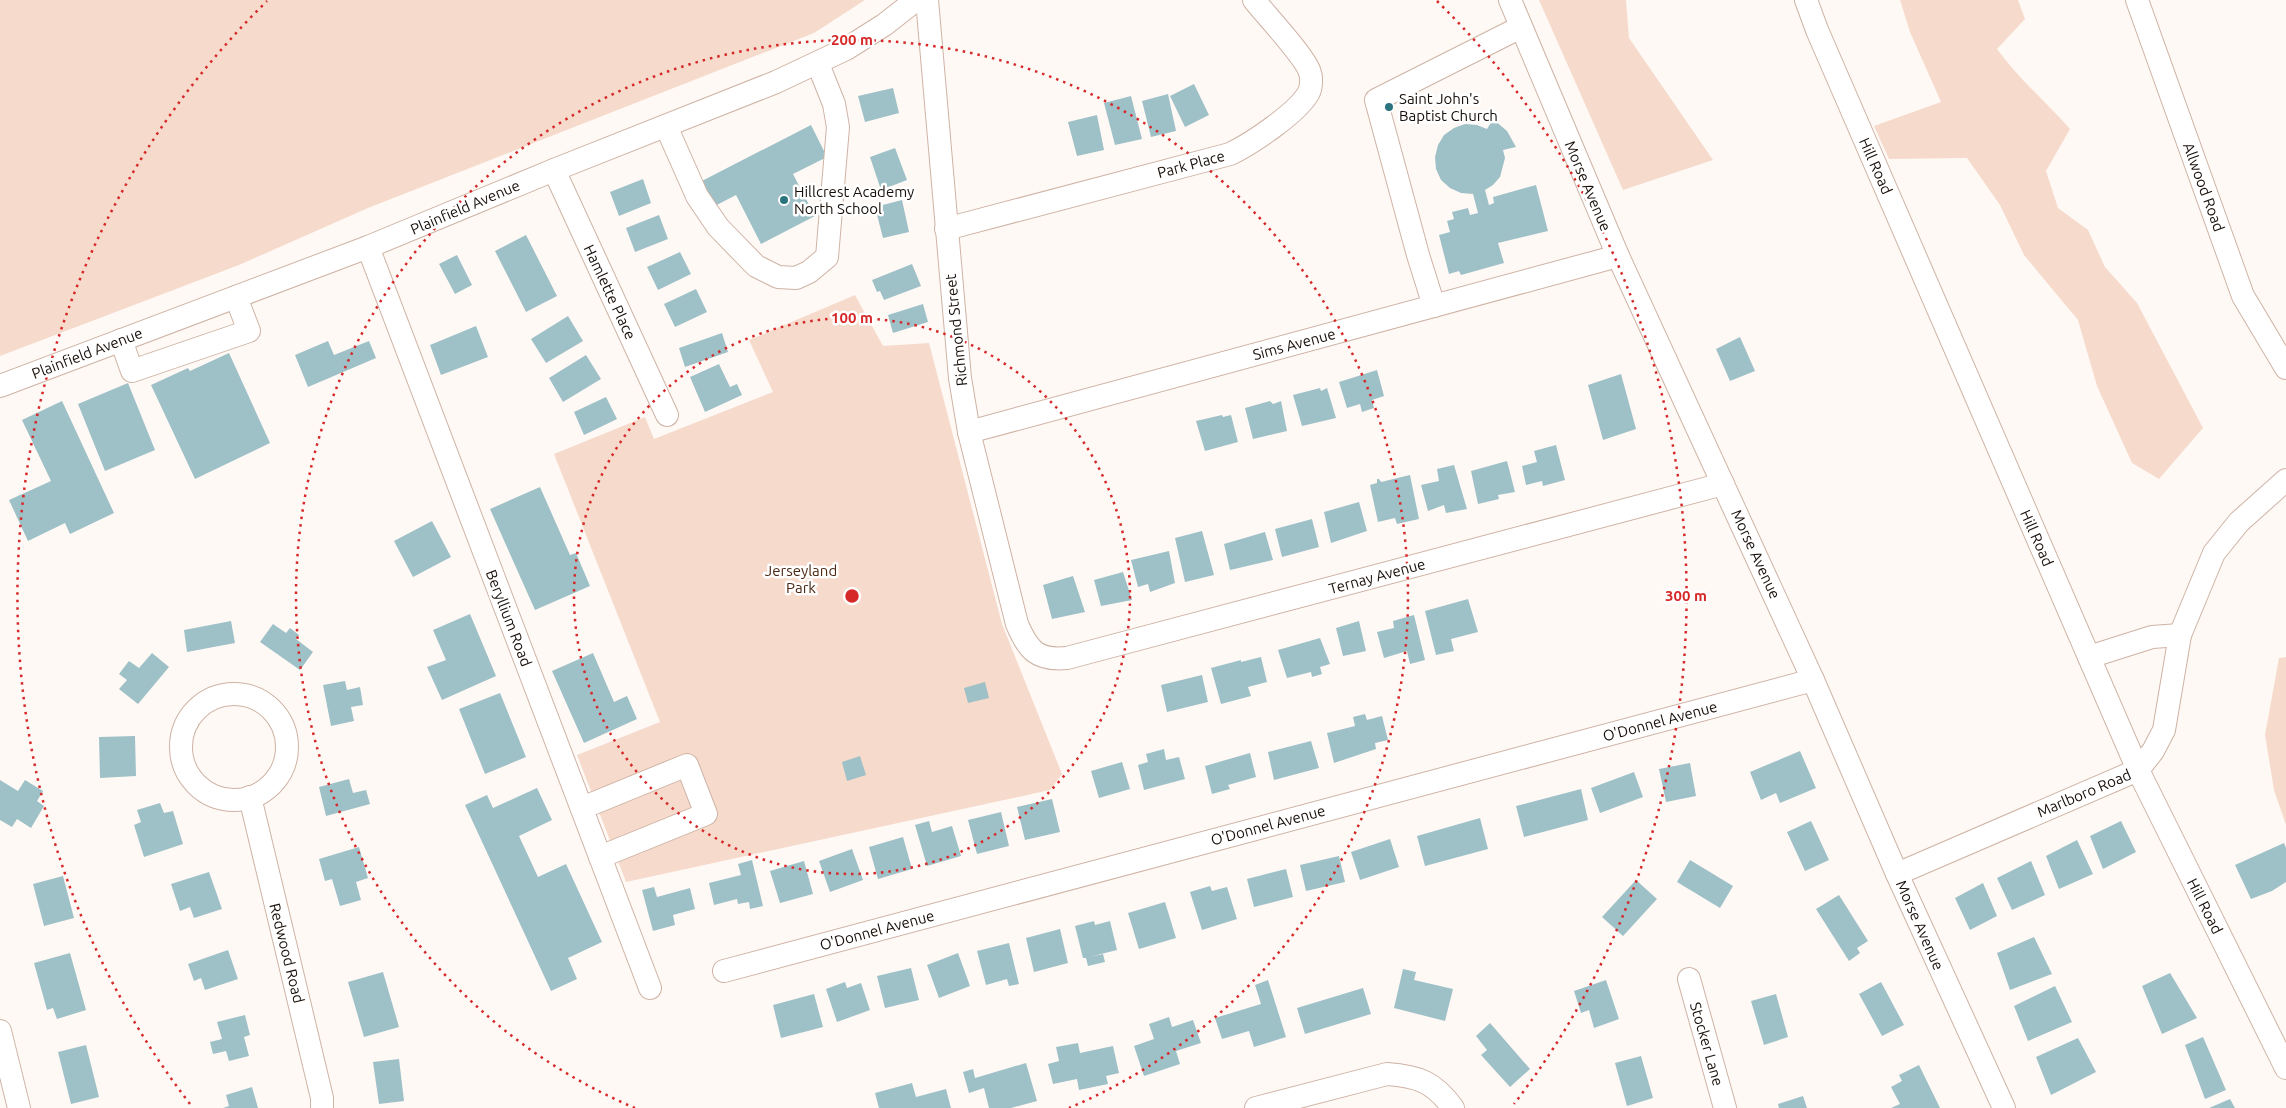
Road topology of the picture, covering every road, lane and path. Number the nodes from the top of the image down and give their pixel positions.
1 (916, 0) edge
2 (927, 0) edge
3 (1254, 0) edge
4 (1510, 0) edge
5 (1806, 0) edge
6 (2136, 0) edge
7 (1521, 28) junction
8 (818, 64) junction
9 (666, 126) junction
10 (554, 170) junction
11 (946, 229) junction
12 (368, 247) junction
13 (1618, 256) junction
14 (236, 297) junction
15 (1434, 306) junction
16 (121, 340) junction
17 (2286, 368) edge
18 (0, 386) edge
19 (667, 415) dead end
20 (969, 432) junction
21 (2286, 480) edge
22 (1723, 484) junction
23 (2180, 635) junction
24 (1032, 650) joint
25 (2089, 657) junction
26 (1813, 680) junction
27 (2138, 770) junction
28 (250, 797) junction
29 (582, 808) junction
30 (600, 856) junction
31 (1897, 874) junction
32 (724, 971) dead end
33 (1690, 980) dead end
34 (650, 988) dead end
35 (0, 1031) edge
36 (2286, 1068) edge
37 (20, 1108) edge
38 (322, 1108) edge
39 (1256, 1108) edge
40 (1453, 1108) edge
41 (1725, 1108) edge
42 (2004, 1108) edge

1 - 8 street, Plainfield Avenue
2 - 11 street, Richmond Street
3 - 11 street, Park Place
4 - 7 street, Morse Avenue
5 - 25 street, Hill Road
6 - 17 street, Allwood Road
7 - 13 street, Morse Avenue
7 - 15 street
8 - 9 street, Plainfield Avenue
8 - 9 street
9 - 10 street, Plainfield Avenue
10 - 12 street, Plainfield Avenue
10 - 19 street, Hamlette Place
11 - 20 street, Richmond Street
12 - 14 street, Plainfield Avenue
12 - 29 street, Beryllium Road
13 - 15 street, Sims Avenue
13 - 22 street, Morse Avenue
14 - 16 street, Plainfield Avenue
14 - 16 street
15 - 20 street, Sims Avenue
16 - 18 street, Plainfield Avenue
20 - 24 street, Richmond Street
21 - 23 street, Marlboro Road
22 - 24 street, Ternay Avenue
22 - 26 street, Morse Avenue
23 - 25 street
23 - 27 street, Marlboro Road
25 - 27 street, Hill Road
26 - 31 street, Morse Avenue
26 - 32 street, O'Donnel Avenue
27 - 31 street, Marlboro Road
27 - 36 street, Hill Road
28 - 28 street
28 - 38 street, Redwood Road
29 - 30 street, Beryllium Road
29 - 30 street
30 - 34 street, Beryllium Road
31 - 42 street, Morse Avenue
33 - 41 street, Stocker Lane
35 - 37 street
39 - 40 street

